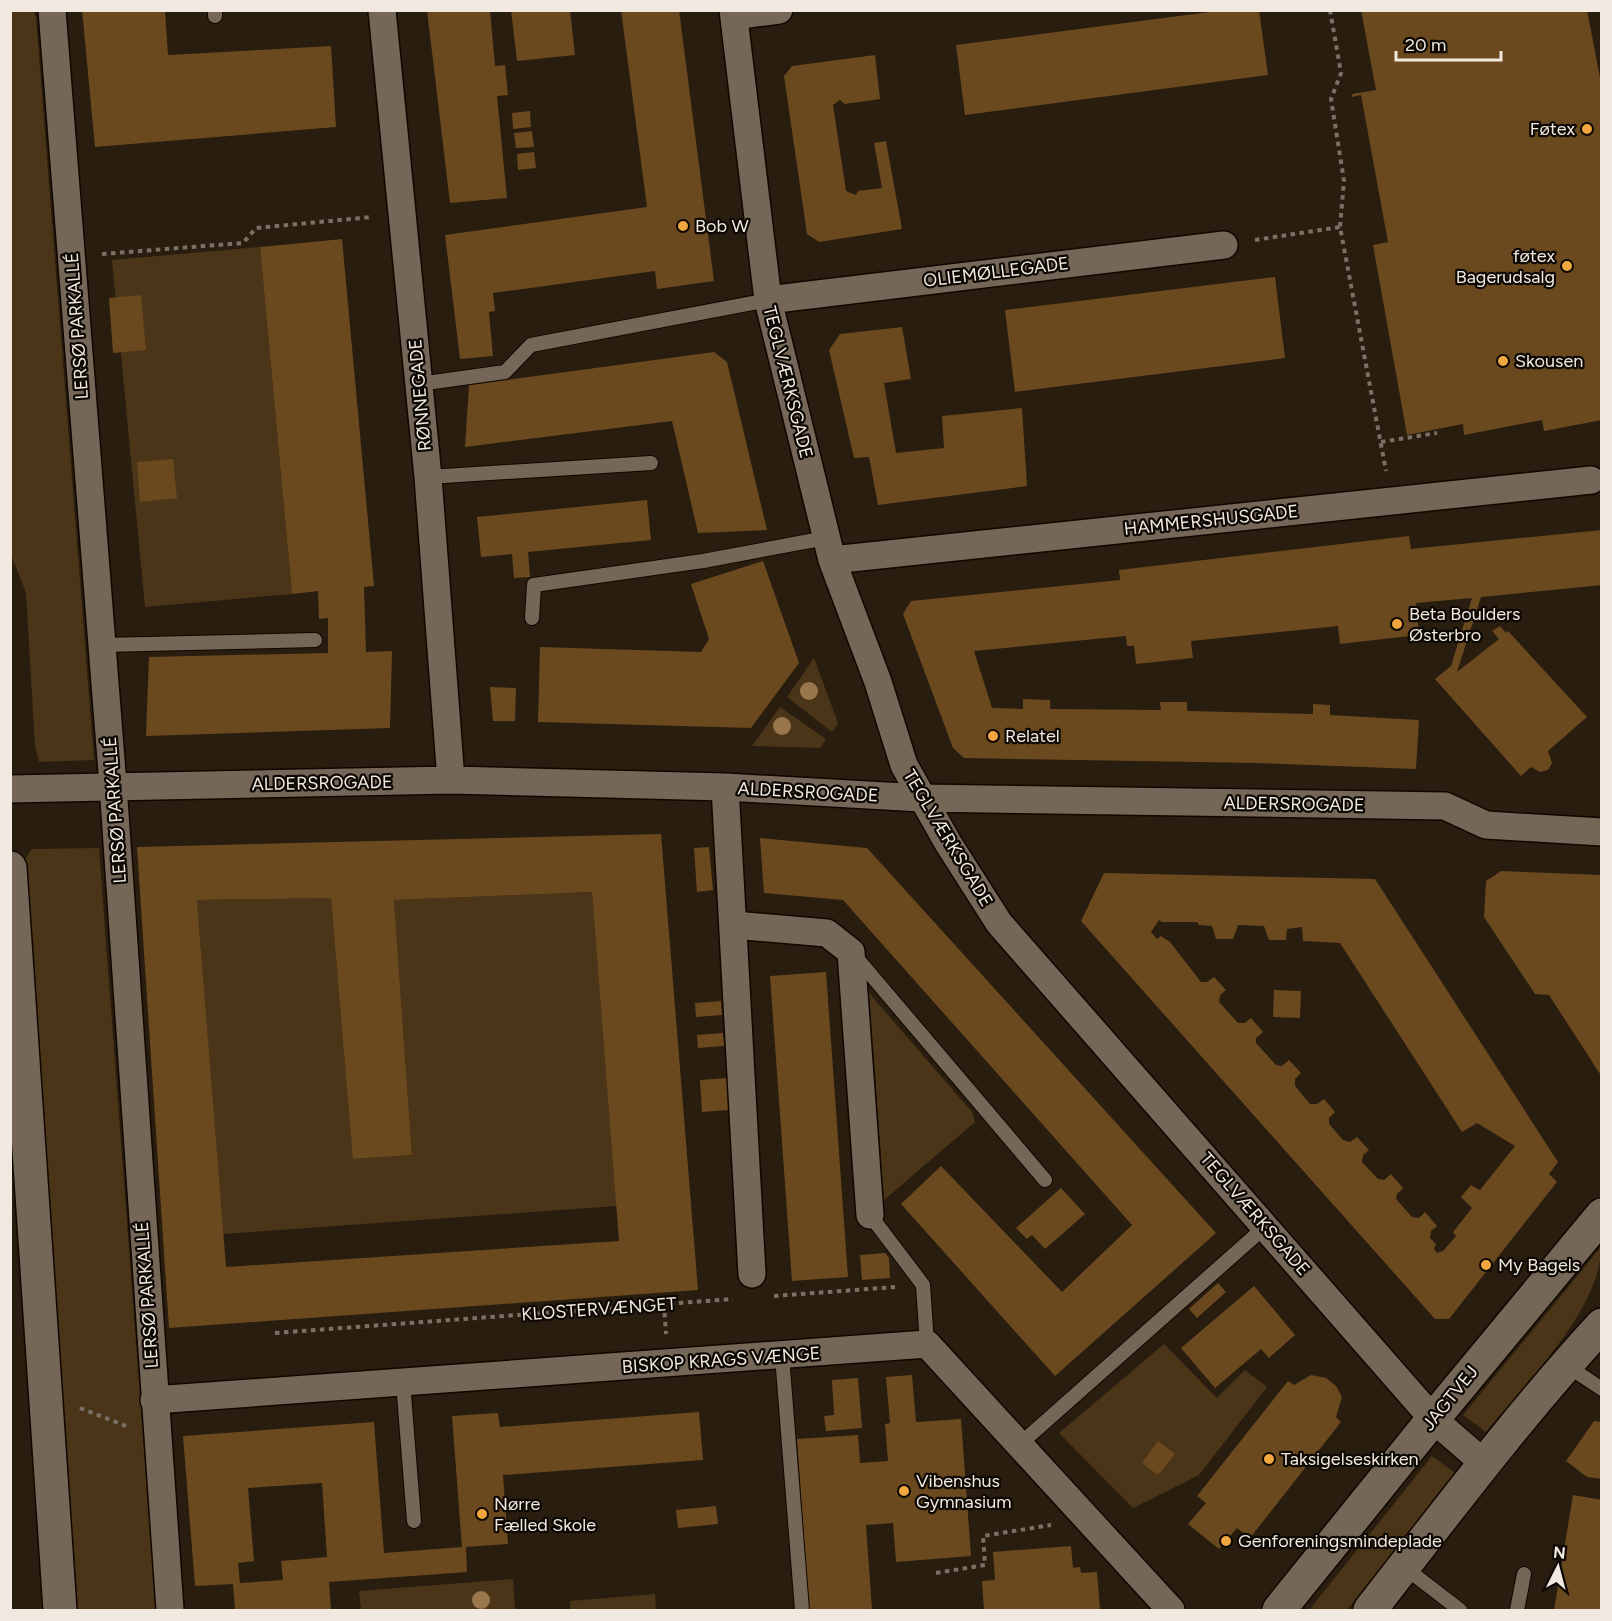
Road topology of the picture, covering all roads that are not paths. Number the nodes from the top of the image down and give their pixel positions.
1 (52, 10) edge
2 (382, 10) edge
3 (779, 10) edge
4 (733, 13) edge
5 (1224, 245) road end
6 (768, 300) junction
7 (419, 384) junction
8 (651, 463) dead end
9 (428, 477) junction
10 (1596, 479) edge
11 (829, 549) junction
12 (532, 618) dead end
13 (315, 640) dead end
14 (102, 645) junction
15 (451, 780) junction
16 (113, 785) junction
17 (725, 787) junction
18 (10, 789) edge
19 (921, 798) junction
20 (1602, 832) edge
21 (10, 868) edge
22 (734, 926) junction
23 (851, 952) junction
24 (1045, 1180) dead end
25 (870, 1215) joint
26 (1602, 1215) edge
27 (1266, 1226) junction
28 (752, 1274) dead end
29 (1602, 1324) edge
30 (927, 1344) junction
31 (782, 1356) junction
32 (1565, 1364) junction
33 (403, 1382) junction
34 (1602, 1389) edge
35 (154, 1400) junction
36 (1432, 1419) junction
37 (1019, 1445) junction
38 (1485, 1464) junction
39 (414, 1521) dead end
40 (1404, 1567) junction
41 (1524, 1574) dead end
42 (60, 1611) edge
43 (170, 1611) edge
44 (802, 1611) edge
45 (1171, 1611) edge
46 (1279, 1611) edge
47 (1370, 1611) edge
48 (1460, 1611) edge
49 (1517, 1611) edge

1 - 14 street, LERSØ PARKALLÉ
2 - 7 street, RØNNEGADE
3 - 4 street
4 - 6 street, TEGLVÆRKSGADE
5 - 6 street, OLIEMØLLEGADE
6 - 7 lane
6 - 11 street, TEGLVÆRKSGADE
7 - 9 street, RØNNEGADE
8 - 9 lane
9 - 15 street, RØNNEGADE
10 - 11 street, HAMMERSHUSGADE
11 - 12 lane
11 - 19 street, TEGLVÆRKSGADE
13 - 14 lane
14 - 16 street, LERSØ PARKALLÉ
15 - 16 street, ALDERSROGADE
15 - 17 street, ALDERSROGADE
16 - 18 street, ALDERSROGADE
16 - 35 street, LERSØ PARKALLÉ
17 - 19 street, ALDERSROGADE
17 - 22 street
19 - 20 street, ALDERSROGADE
19 - 27 street, TEGLVÆRKSGADE
21 - 42 street
22 - 23 street
22 - 28 street
23 - 24 lane
23 - 25 street
25 - 30 lane
26 - 36 street, JAGTVEJ
27 - 36 street, TEGLVÆRKSGADE
27 - 37 lane
29 - 32 street
30 - 31 street, BISKOP KRAGS VÆNGE
30 - 37 street
31 - 33 street, BISKOP KRAGS VÆNGE
31 - 44 lane
32 - 34 lane
32 - 38 street
33 - 35 street, BISKOP KRAGS VÆNGE
33 - 39 lane
35 - 43 street, LERSØ PARKALLÉ
36 - 38 street, TEGLVÆRKSGADE
36 - 46 street, JAGTVEJ
37 - 45 street
38 - 40 street
40 - 47 street
40 - 48 lane
41 - 49 lane

